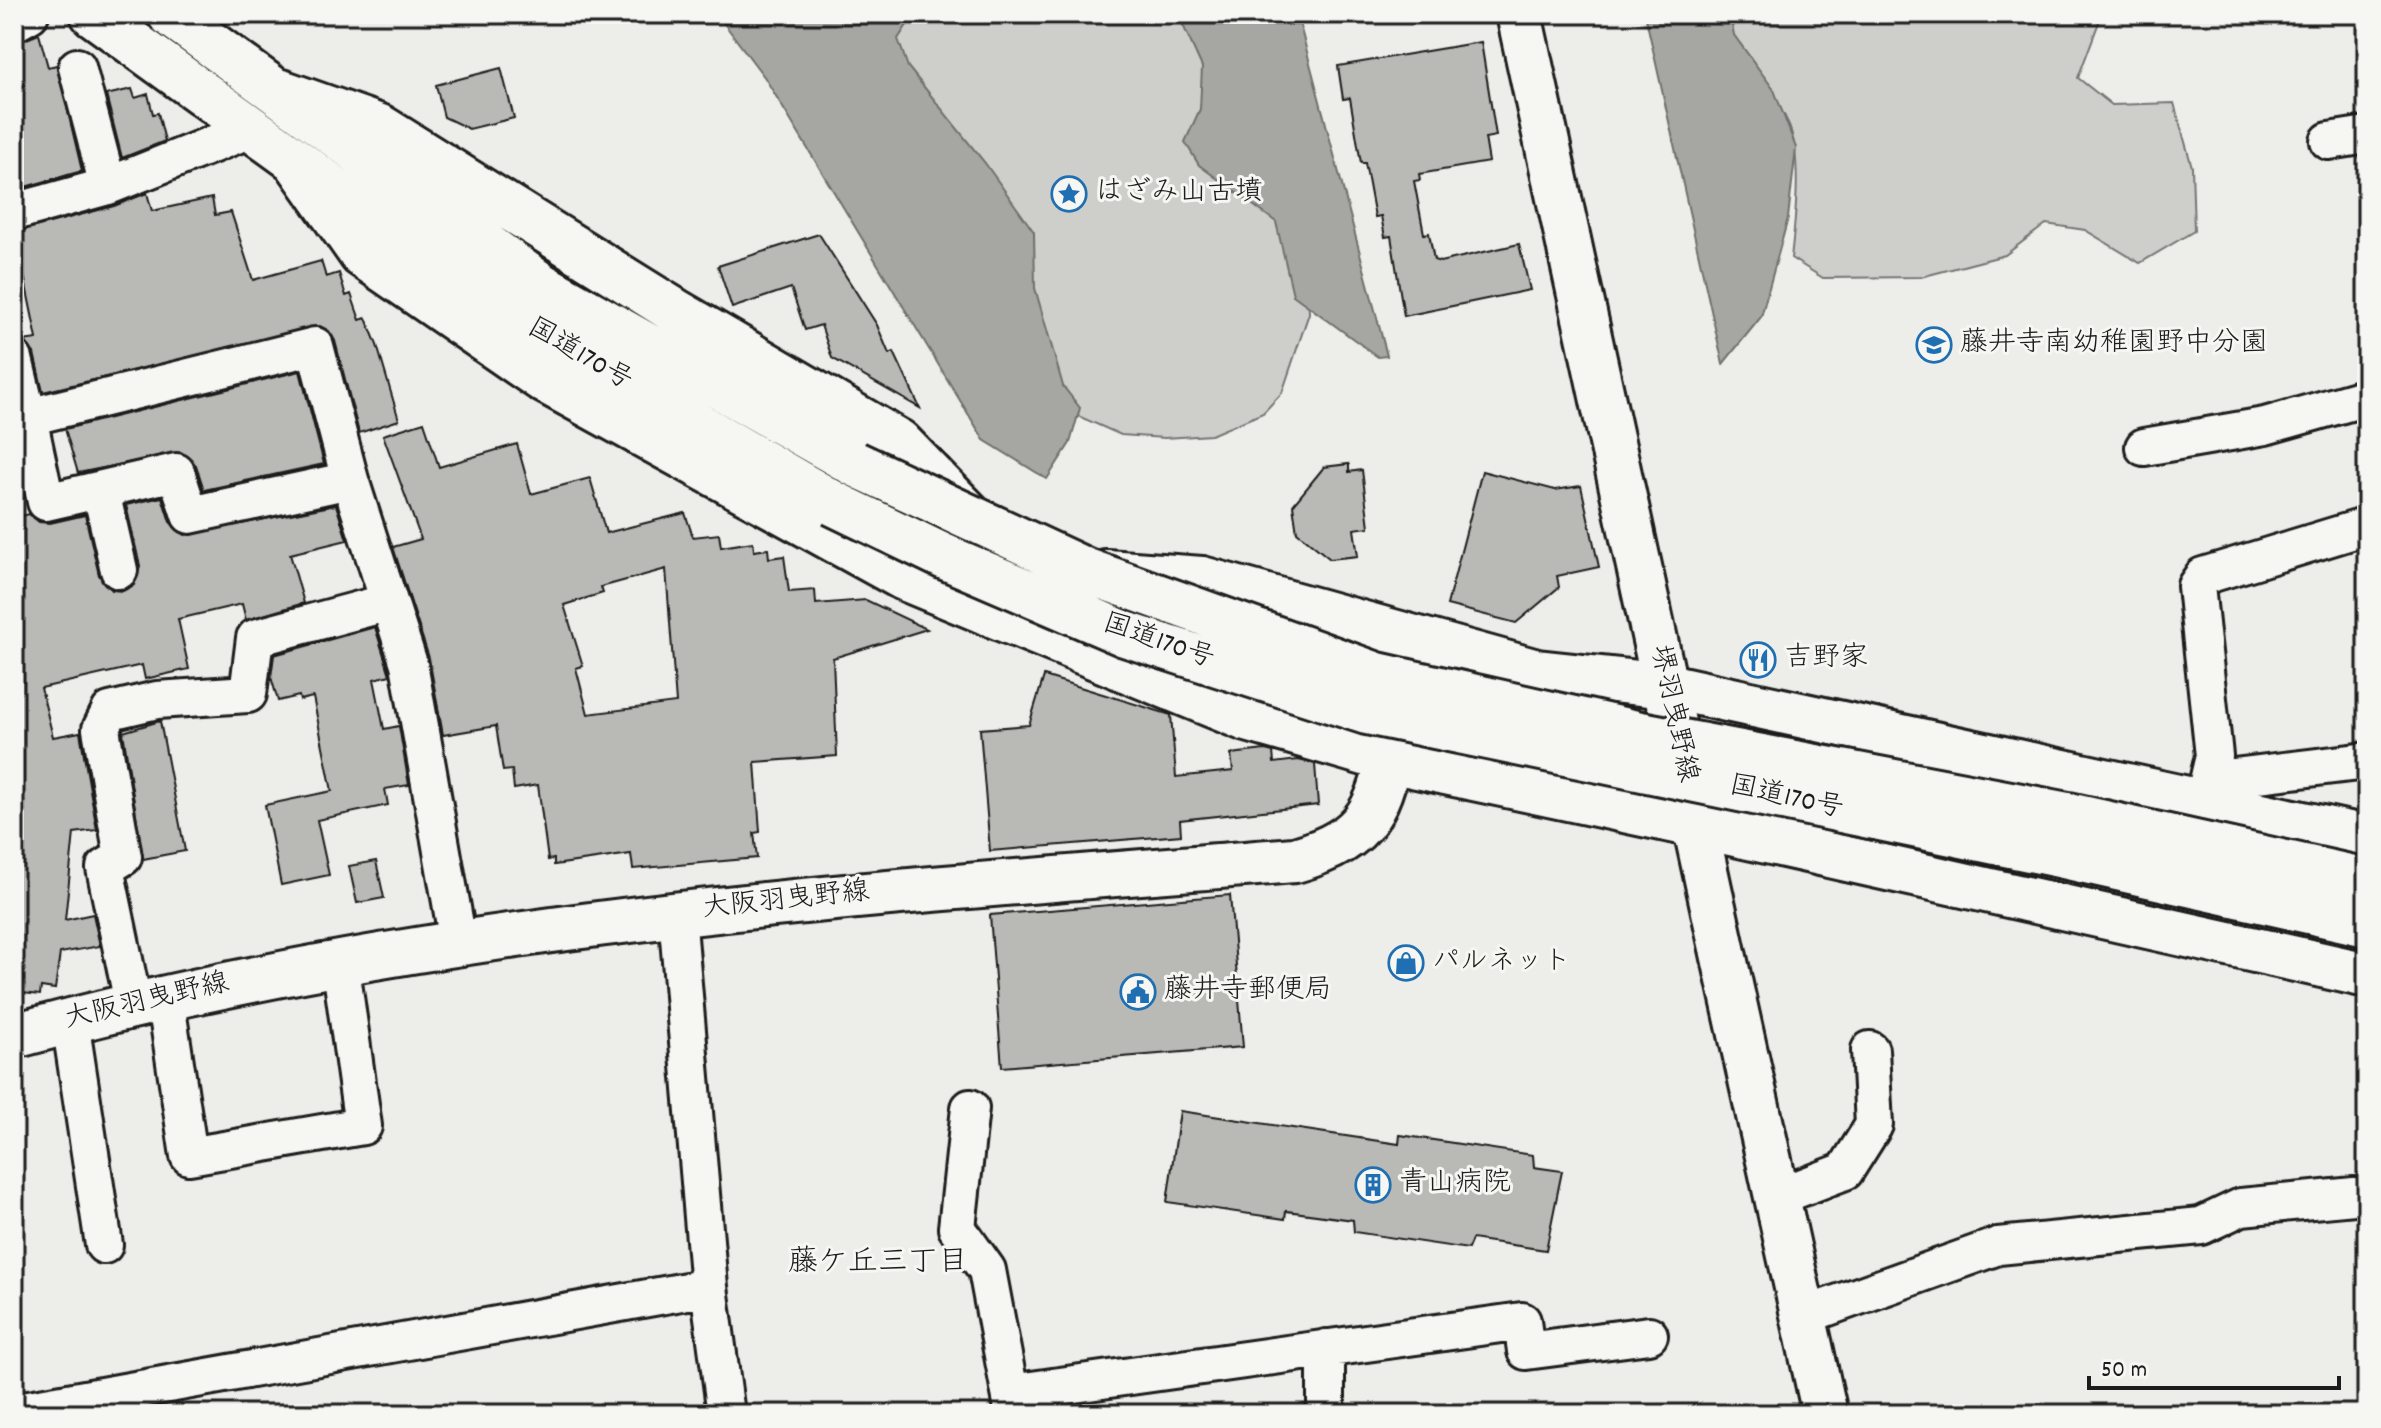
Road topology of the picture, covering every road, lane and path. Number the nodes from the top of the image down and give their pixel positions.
1 (30, 14) edge
2 (93, 14) edge
3 (170, 14) edge
4 (1519, 14) edge
5 (14, 23) edge
6 (77, 67) dead end
7 (281, 92) junction
8 (251, 129) junction
9 (2367, 135) edge
10 (2329, 141) dead end
11 (298, 164) junction
12 (108, 186) junction
13 (14, 212) edge
14 (14, 359) edge
15 (2367, 397) edge
16 (28, 417) junction
17 (2144, 447) dead end
18 (350, 480) junction
19 (101, 492) junction
20 (2367, 526) edge
21 (119, 570) dead end
22 (389, 602) junction
23 (1416, 638) junction
24 (1667, 686) junction
25 (1389, 760) junction
26 (2367, 761) edge
27 (2206, 792) junction
28 (1695, 825) junction
29 (2367, 838) edge
30 (2367, 881) edge
31 (677, 914) junction
32 (2367, 924) edge
33 (458, 942) junction
34 (340, 961) junction
35 (2367, 975) edge
36 (149, 1000) junction
37 (70, 1021) junction
38 (14, 1036) edge
39 (1870, 1050) dead end
40 (970, 1108) dead end
41 (2354, 1196) dead end
42 (1777, 1197) junction
43 (104, 1245) dead end
44 (709, 1287) junction
45 (1803, 1316) junction
46 (1649, 1335) dead end
47 (1326, 1348) junction
48 (1012, 1404) edge
49 (17, 1406) edge
50 (726, 1414) edge
51 (1326, 1414) edge
52 (1825, 1414) edge

1 - 5 street
2 - 8 main road, 国道170号
3 - 7 main road, 国道170号
4 - 24 main road, 堺羽曳野線
6 - 12 street
7 - 23 main road
7 - 30 main road, 国道170号, bridge
8 - 11 main road, 国道170号
8 - 12 street
9 - 10 street
11 - 25 main road
11 - 32 main road, 国道170号, bridge
12 - 13 street
14 - 16 street
15 - 17 street
16 - 18 street
16 - 19 street
18 - 19 street
18 - 22 street
19 - 21 street
20 - 27 street
22 - 33 street
22 - 36 street
23 - 24 main road
23 - 25 main road, 大阪羽曳野線
24 - 27 main road
24 - 28 main road, 堺羽曳野線
25 - 28 main road
25 - 31 main road, 大阪羽曳野線
26 - 27 street
27 - 29 main road
28 - 35 main road
28 - 42 main road, 堺羽曳野線
31 - 33 main road, 大阪羽曳野線
31 - 44 street
33 - 34 main road, 大阪羽曳野線
34 - 36 main road, 大阪羽曳野線
34 - 36 street
36 - 37 main road, 大阪羽曳野線
37 - 38 main road, 大阪羽曳野線
37 - 43 street
39 - 42 street
40 - 48 street
41 - 45 street
42 - 45 main road, 堺羽曳野線
44 - 49 street
44 - 50 street
45 - 52 main road, 堺羽曳野線
46 - 47 street
47 - 48 street
47 - 51 street

